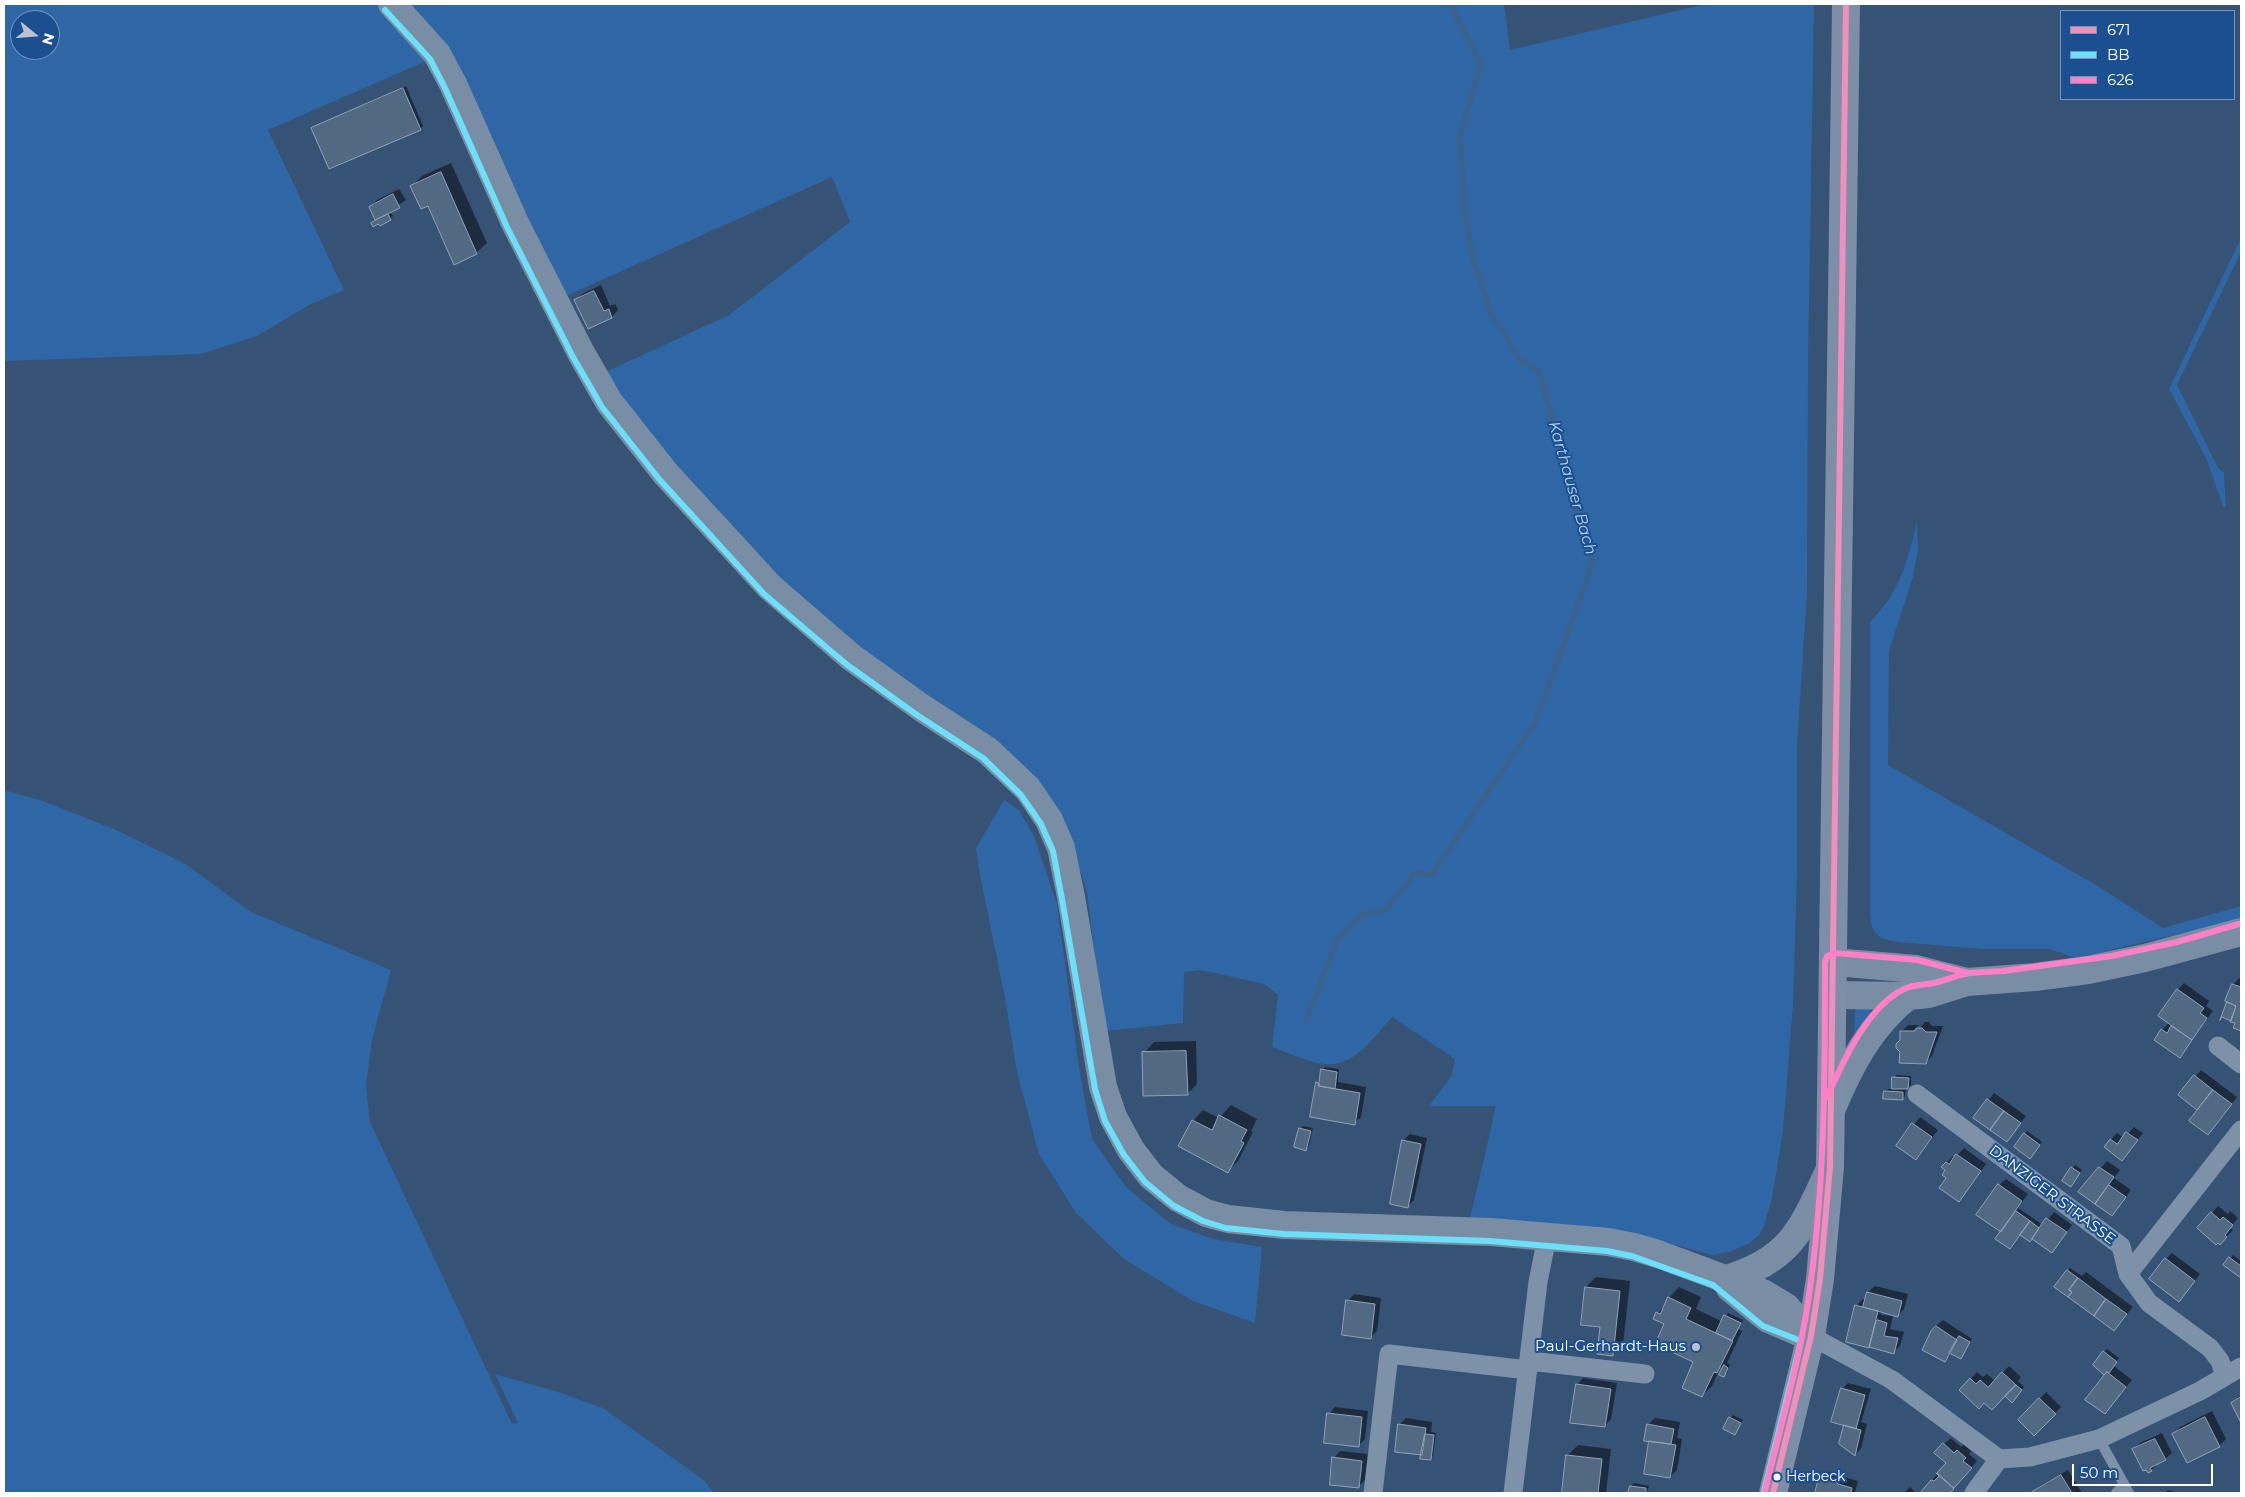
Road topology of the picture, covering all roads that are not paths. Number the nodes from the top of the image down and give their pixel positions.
1 (392, 4) edge
2 (1846, 4) edge
3 (2241, 932) edge
4 (1834, 962) junction
5 (1967, 982) junction
6 (1834, 995) junction
7 (1908, 996) junction
8 (2218, 1046) dead end
9 (2241, 1064) edge
10 (1917, 1094) dead end
11 (1832, 1108) junction
12 (2241, 1130) edge
13 (1830, 1167) junction
14 (1547, 1237) junction
15 (2128, 1274) junction
16 (1721, 1278) junction
17 (1811, 1336) junction
18 (1529, 1365) junction
19 (2233, 1372) edge
20 (1645, 1374) dead end
21 (2099, 1439) junction
22 (1999, 1458) junction
23 (2126, 1489) edge
24 (1373, 1493) edge
25 (1513, 1493) edge
26 (1773, 1493) edge
27 (1974, 1493) edge
28 (2116, 1493) edge

1 - 14 main road
2 - 4 main road
3 - 5 main road
4 - 5 main road
4 - 6 main road
5 - 7 main road
6 - 7 main road
6 - 11 main road
7 - 11 main road
8 - 9 street
10 - 15 street, DANZIGER STRASSE
11 - 13 main road
12 - 15 street
13 - 16 main road
13 - 17 main road
14 - 16 main road
14 - 18 street
15 - 19 street, DANZIGER STRASSE
16 - 17 main road
17 - 22 street
17 - 26 main road
18 - 20 street
18 - 24 street
18 - 25 street
19 - 21 street
21 - 22 street
21 - 23 lane
22 - 27 street
23 - 28 lane

